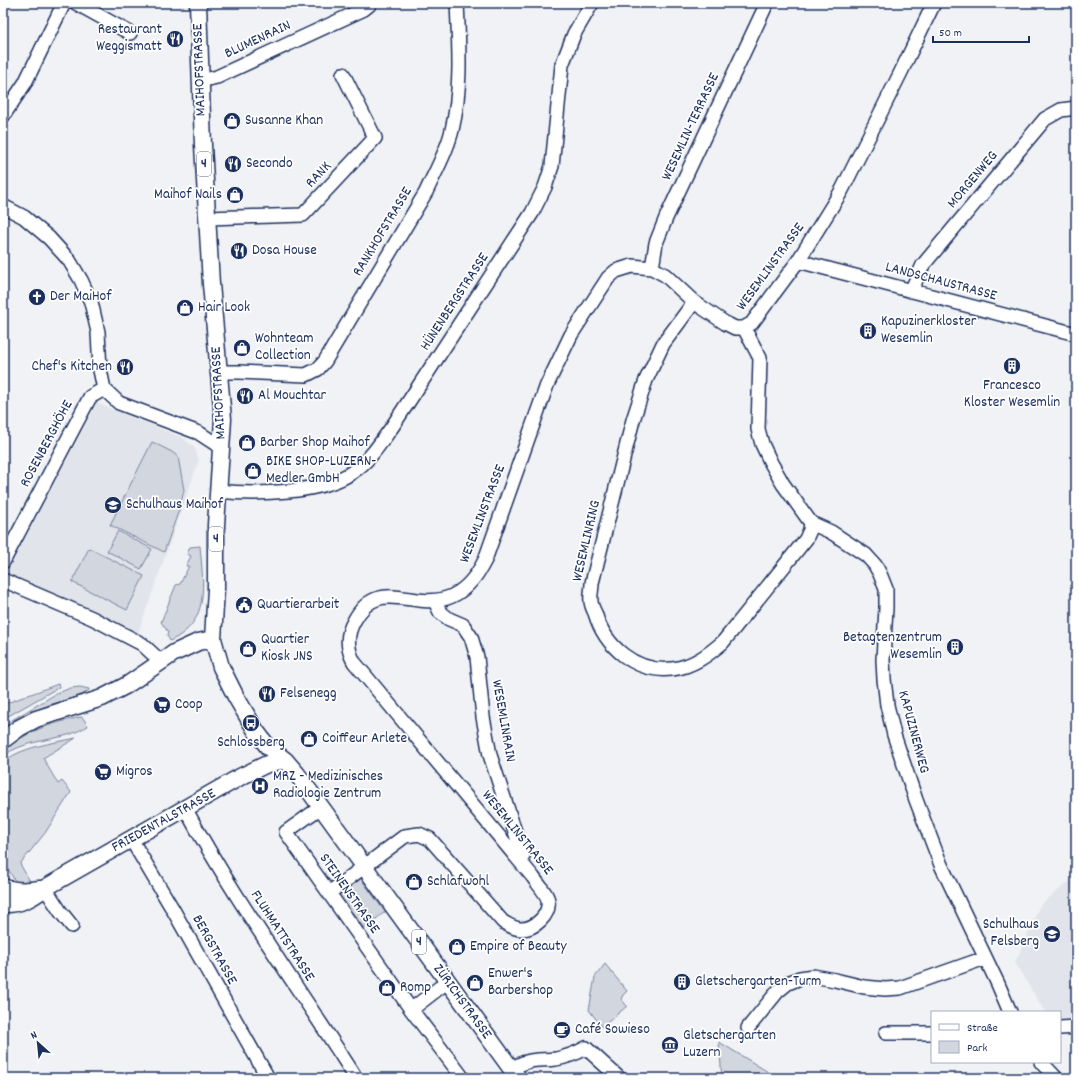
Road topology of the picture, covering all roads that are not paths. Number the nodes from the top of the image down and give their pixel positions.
1 (64, 3) edge
2 (76, 3) edge
3 (198, 3) edge
4 (370, 3) edge
5 (457, 3) edge
6 (592, 3) edge
7 (768, 3) edge
8 (934, 3) edge
9 (130, 32) dead end
10 (343, 74) dead end
11 (200, 81) junction
12 (1076, 108) edge
13 (3, 116) edge
14 (3, 206) edge
15 (207, 218) junction
16 (798, 261) junction
17 (652, 268) junction
18 (911, 290) junction
19 (694, 302) junction
20 (744, 328) junction
21 (1076, 334) edge
22 (219, 372) junction
23 (104, 389) junction
24 (222, 448) junction
25 (218, 491) junction
26 (811, 522) junction
27 (3, 562) edge
28 (3, 580) edge
29 (435, 601) junction
30 (213, 639) junction
31 (160, 663) junction
32 (3, 740) edge
33 (285, 760) junction
34 (190, 806) junction
35 (321, 807) junction
36 (131, 839) junction
37 (519, 860) junction
38 (364, 868) junction
39 (3, 887) edge
40 (45, 888) junction
41 (329, 893) junction
42 (3, 904) edge
43 (72, 926) dead end
44 (985, 958) junction
45 (448, 981) junction
46 (412, 1009) junction
47 (1010, 1011) edge
48 (1076, 1027) edge
49 (748, 1028) dead end
50 (1061, 1028) edge
51 (931, 1032) edge
52 (886, 1033) dead end
53 (1042, 1063) edge
54 (514, 1073) edge
55 (268, 1078) edge
56 (356, 1078) edge
57 (463, 1078) edge
58 (619, 1078) edge
59 (1056, 1078) edge

1 - 13 street
2 - 9 street
3 - 11 main road, MAIHOFSTRASSE / 4
4 - 11 street, BLUMENRAIN
5 - 22 street, RANKHOFSTRASSE
6 - 25 street, HÜNENBERGSTRASSE
7 - 17 street, WESEMLIN-TERRASSE
8 - 16 street, WESEMLINSTRASSE
10 - 15 street, RANK
11 - 15 main road, MAIHOFSTRASSE / 4
12 - 18 street, MORGENWEG
14 - 23 street
15 - 22 main road, MAIHOFSTRASSE / 4
16 - 18 street, LANDSCHAUSTRASSE
16 - 20 street, WESEMLINSTRASSE
17 - 19 street, WESEMLINSTRASSE
17 - 29 street, WESEMLINSTRASSE
18 - 21 street, LANDSCHAUSTRASSE
19 - 20 street, WESEMLINSTRASSE
19 - 26 street, WESEMLINRING
20 - 26 street, KAPUZINERWEG
22 - 24 main road, MAIHOFSTRASSE / 4
23 - 24 street
23 - 27 street, ROSENBERGHÖHE
24 - 25 main road, MAIHOFSTRASSE / 4
25 - 30 main road, MAIHOFSTRASSE / 4
26 - 44 street, KAPUZINERWEG
28 - 31 street
29 - 37 street, WESEMLINRAIN
29 - 37 street, WESEMLINSTRASSE
30 - 31 main road
30 - 33 main road, MAIHOFSTRASSE / 4
31 - 32 main road
33 - 34 main road, FRIEDENTALSTRASSE
33 - 35 main road, ZÜRICHSTRASSE / 4
34 - 36 main road, FRIEDENTALSTRASSE
34 - 56 street, FLUHMATTSTRASSE
35 - 38 main road, ZÜRICHSTRASSE / 4
35 - 41 street, STEINENSTRASSE
36 - 40 main road, FRIEDENTALSTRASSE
36 - 55 street, BERGSTRASSE
37 - 38 street, WESEMLINSTRASSE
38 - 41 street
38 - 45 main road, ZÜRICHSTRASSE / 4
39 - 40 main road, FRIEDENTALSTRASSE
40 - 42 main road, FRIEDENTALSTRASSE
40 - 43 street
41 - 46 street, STEINENSTRASSE
44 - 47 street, KAPUZINERWEG
44 - 49 street
45 - 46 street
45 - 54 main road, ZÜRICHSTRASSE / 4
46 - 57 street, STEINENSTRASSE
48 - 50 street
51 - 52 street
53 - 59 street
54 - 58 street

